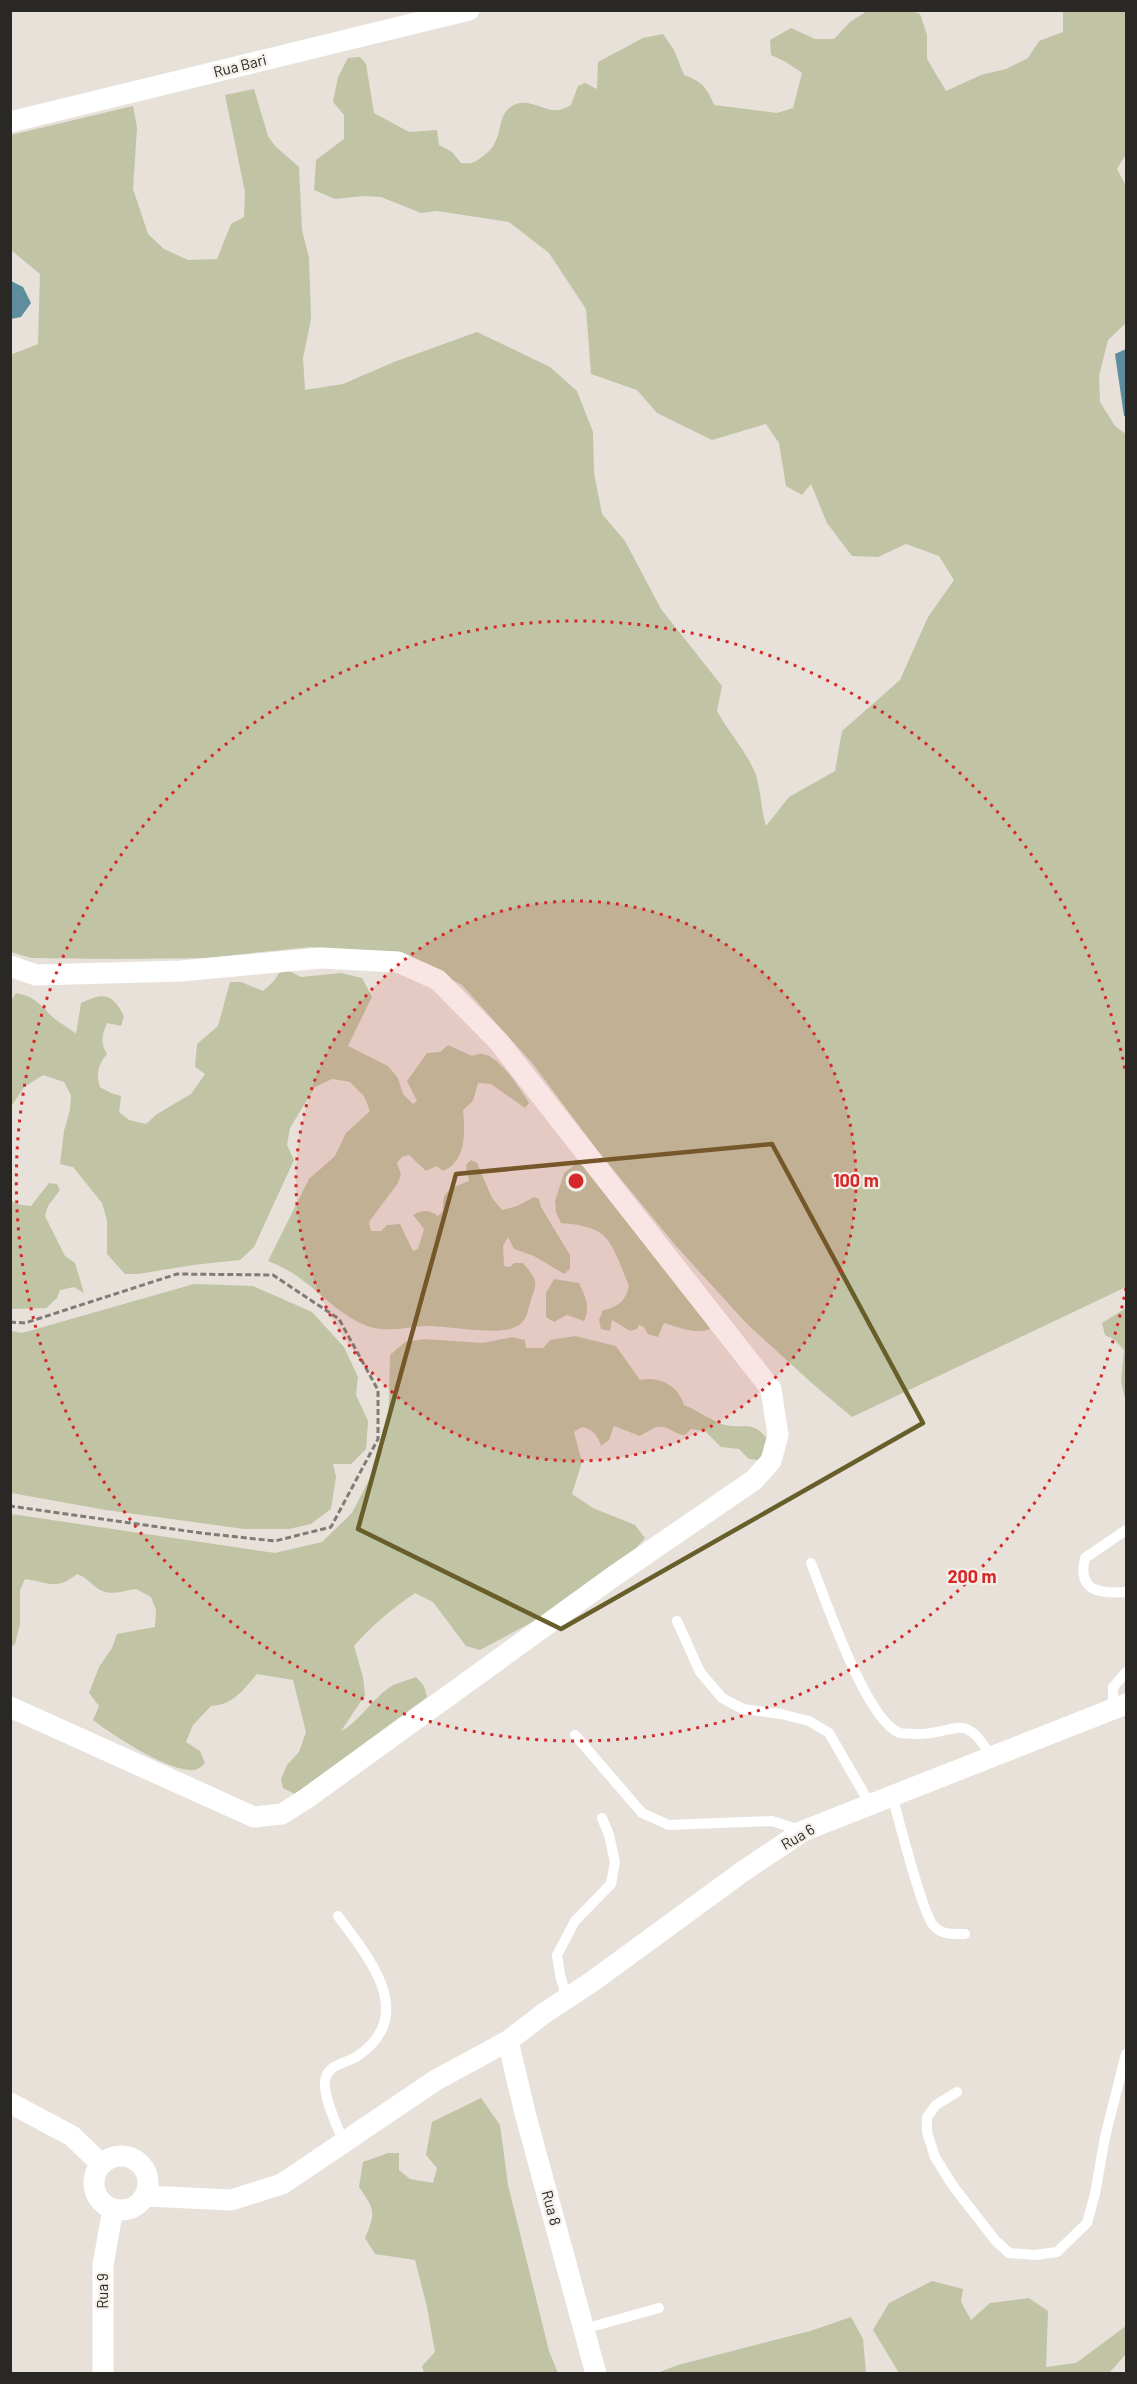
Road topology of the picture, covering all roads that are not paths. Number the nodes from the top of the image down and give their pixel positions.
1 (470, 10) edge
2 (426, 15) edge
3 (10, 122) edge
4 (10, 966) edge
5 (1126, 1530) edge
6 (811, 1563) dead end
7 (1126, 1592) edge
8 (677, 1621) dead end
9 (1126, 1672) edge
10 (10, 1707) edge
11 (1120, 1707) edge
12 (575, 1735) dead end
13 (992, 1757) junction
14 (892, 1796) junction
15 (870, 1804) junction
16 (602, 1818) dead end
17 (803, 1831) junction
18 (338, 1916) dead end
19 (965, 1934) dead end
20 (567, 1998) junction
21 (508, 2041) junction
22 (1126, 2054) edge
23 (957, 2092) dead end
24 (10, 2103) edge
25 (344, 2143) junction
26 (101, 2164) junction
27 (145, 2196) junction
28 (113, 2209) junction
29 (659, 2308) dead end
30 (584, 2329) junction
31 (103, 2373) edge
32 (596, 2373) edge

1 - 2 street, Rua Bari
2 - 3 street, Rua Bari
4 - 10 street
5 - 7 lane
6 - 13 lane
8 - 15 lane
9 - 11 lane
11 - 13 street, Rua 6
12 - 17 lane
13 - 14 street, Rua 6
14 - 15 street, Rua 6
14 - 19 lane
15 - 17 street, Rua 6
16 - 20 lane
17 - 20 street, Rua 6
18 - 25 lane
20 - 21 street, Rua 6
21 - 25 street, Rua 6
21 - 30 street, Rua 8
22 - 23 lane
24 - 26 street
25 - 27 street, Rua 6
26 - 27 street
26 - 28 street
27 - 28 street
28 - 31 street, Rua 9
29 - 30 lane
30 - 32 street, Rua 8

